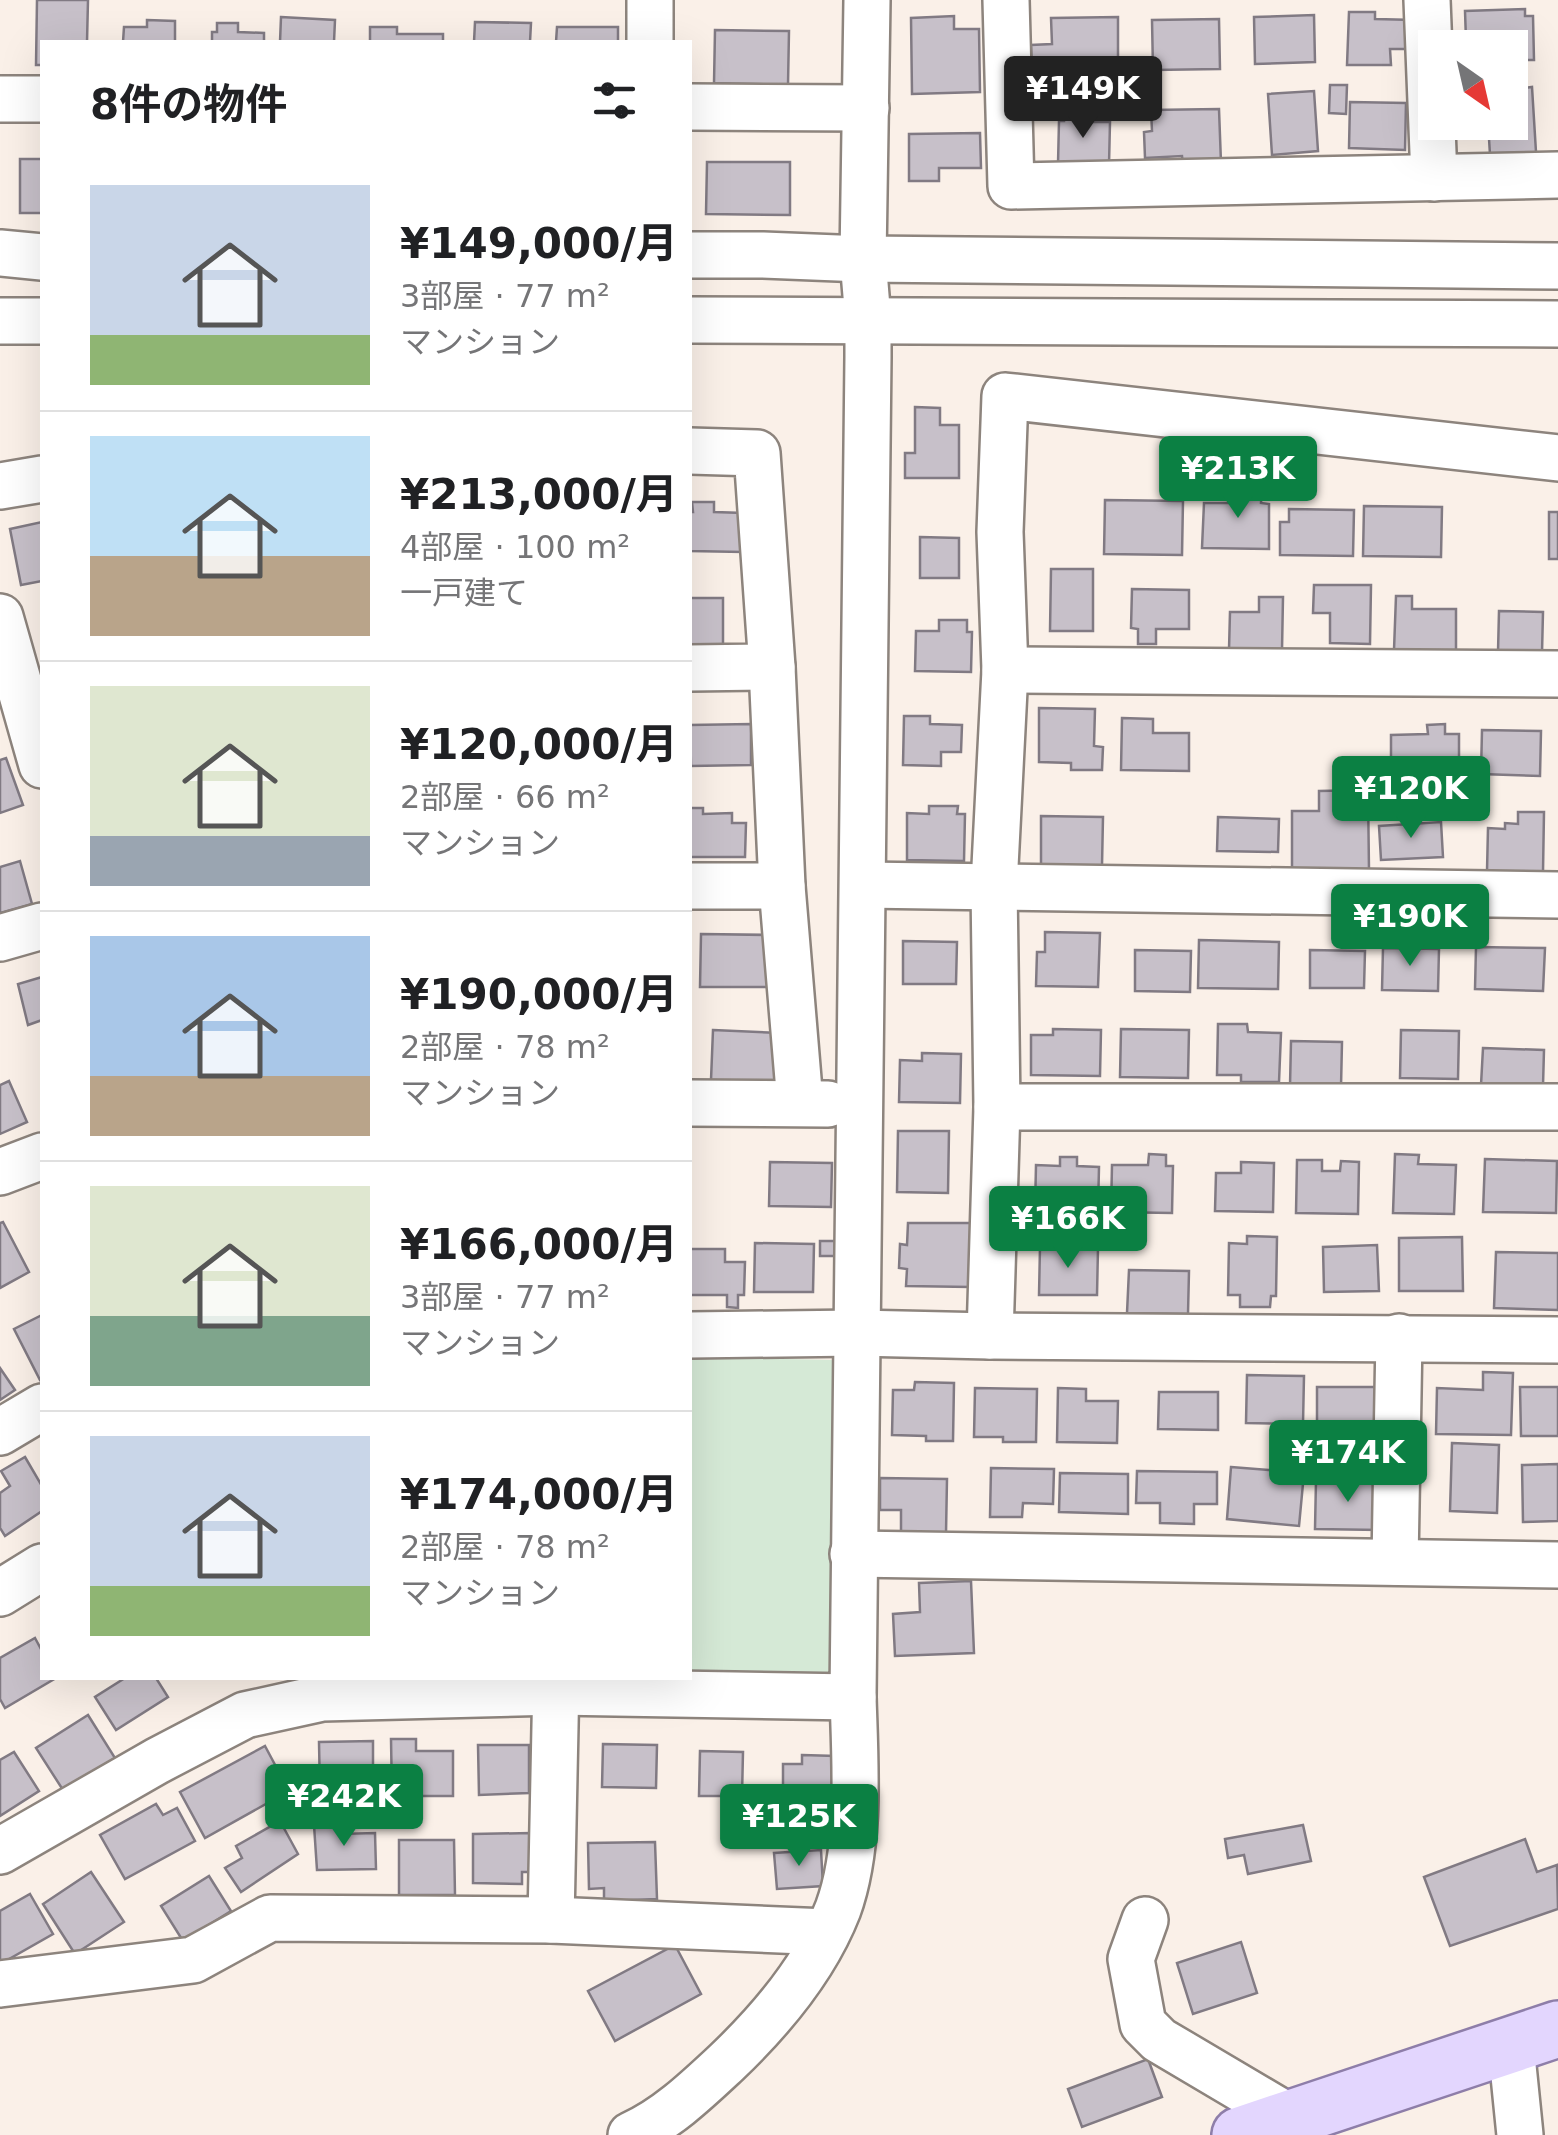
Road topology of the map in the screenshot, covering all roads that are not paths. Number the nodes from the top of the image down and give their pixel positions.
1 (650, 0) edge
2 (867, 0) edge
3 (1006, 0) edge
4 (1427, 0) edge
5 (650, 40) edge
6 (0, 99) edge
7 (40, 99) edge
8 (692, 106) edge
9 (866, 108) junction
10 (1558, 176) edge
11 (1434, 178) junction
12 (0, 253) edge
13 (692, 255) edge
14 (40, 257) edge
15 (863, 260) junction
16 (1558, 266) edge
17 (692, 320) edge
18 (868, 320) junction
19 (0, 321) edge
20 (40, 321) edge
21 (1558, 324) edge
22 (692, 451) edge
23 (1558, 458) edge
24 (40, 478) edge
25 (0, 486) edge
26 (0, 617) edge
27 (772, 667) junction
28 (692, 668) edge
29 (1005, 670) junction
30 (1558, 674) edge
31 (22, 704) edge
32 (40, 759) edge
33 (863, 885) junction
34 (692, 886) edge
35 (782, 886) junction
36 (994, 886) junction
37 (1558, 895) edge
38 (40, 927) edge
39 (0, 938) edge
40 (692, 1103) edge
41 (800, 1104) junction
42 (858, 1104) junction
43 (998, 1107) junction
44 (1558, 1107) edge
45 (40, 1157) edge
46 (0, 1172) edge
47 (858, 1333) junction
48 (692, 1334) edge
49 (990, 1336) junction
50 (1400, 1337) junction
51 (1558, 1340) edge
52 (40, 1408) edge
53 (0, 1432) edge
54 (853, 1554) junction
55 (1394, 1562) junction
56 (1558, 1565) edge
57 (40, 1569) edge
58 (0, 1594) edge
59 (556, 1684) edge
60 (852, 1697) junction
61 (0, 1851) edge
62 (551, 1920) junction
63 (1145, 1920) dead end
64 (827, 1932) junction
65 (0, 1984) edge
66 (1534, 2037) edge
67 (1291, 2118) junction
68 (631, 2135) edge
69 (1240, 2135) edge
70 (1520, 2135) edge

1 - 5 street
2 - 9 street
3 - 11 street
4 - 11 street
6 - 7 street
8 - 9 street
9 - 15 street
10 - 11 street
12 - 14 street
13 - 15 street
15 - 16 street
15 - 18 street
17 - 18 street
18 - 21 street
18 - 33 street
19 - 20 street
22 - 27 street
23 - 29 street
24 - 25 street
26 - 31 street
27 - 28 street
27 - 35 street
29 - 30 street
29 - 36 street
31 - 32 street
33 - 36 street
33 - 42 street
34 - 35 street
35 - 41 street
36 - 37 street
36 - 43 street
38 - 39 street
40 - 41 street
41 - 42 street
42 - 47 street
43 - 44 street
43 - 49 street
45 - 46 street
47 - 48 street
47 - 49 street
47 - 54 street
49 - 50 street
50 - 51 street
50 - 55 street
52 - 53 street
54 - 55 street
54 - 60 street
55 - 56 street
57 - 58 street
59 - 60 street
59 - 61 street
59 - 62 street
60 - 64 street
62 - 64 street
62 - 65 street
63 - 67 street
64 - 68 street
66 - 67 main road
66 - 70 street
67 - 69 main road

